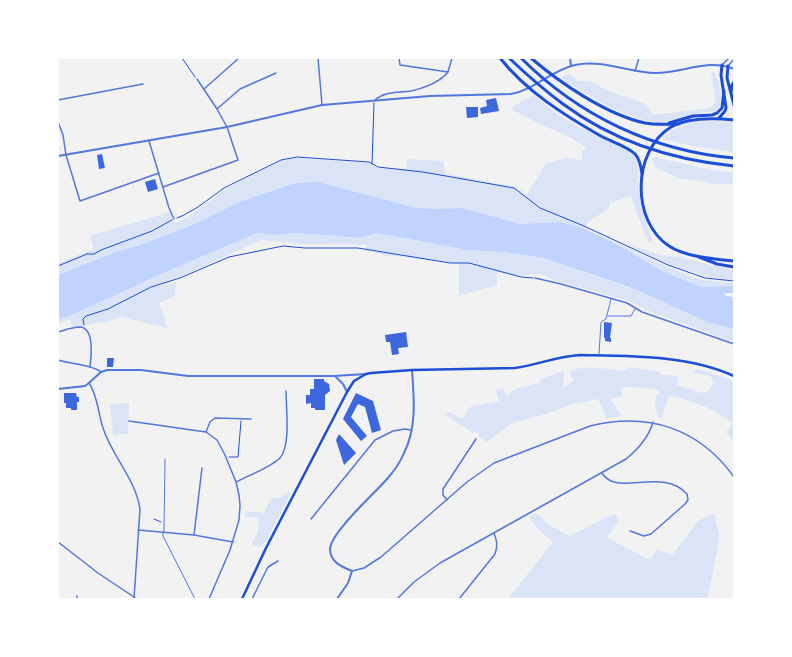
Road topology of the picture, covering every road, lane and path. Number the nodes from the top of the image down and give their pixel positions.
1 (182, 58) edge
2 (239, 58) edge
3 (318, 58) edge
4 (399, 58) edge
5 (452, 58) edge
6 (500, 58) edge
7 (509, 58) edge
8 (521, 58) edge
9 (531, 58) edge
10 (570, 58) edge
11 (639, 58) edge
12 (729, 58) edge
13 (734, 59) edge
14 (722, 65) junction
15 (571, 66) junction
16 (728, 66) junction
17 (734, 69) edge
18 (635, 71) junction
19 (448, 72) junction
20 (276, 74) dead end
21 (197, 80) joint
22 (734, 82) edge
23 (143, 84) dead end
24 (204, 90) junction
25 (724, 90) junction
26 (732, 99) junction
27 (58, 100) edge
28 (374, 100) junction
29 (322, 105) junction
30 (734, 105) edge
31 (217, 109) junction
32 (719, 118) junction
33 (734, 120) edge
34 (58, 122) edge
35 (665, 124) junction
36 (679, 124) junction
37 (227, 127) junction
38 (149, 141) junction
39 (66, 155) junction
40 (58, 156) edge
41 (734, 158) edge
42 (372, 164) junction
43 (734, 166) edge
44 (159, 173) junction
45 (642, 174) junction
46 (163, 187) junction
47 (174, 218) junction
48 (690, 254) junction
49 (734, 261) edge
50 (58, 266) edge
51 (734, 267) edge
52 (535, 278) joint
53 (734, 281) edge
54 (611, 298) junction
55 (636, 308) junction
56 (607, 316) junction
57 (84, 328) junction
58 (58, 332) edge
59 (734, 344) edge
60 (598, 355) junction
61 (58, 360) edge
62 (90, 367) junction
63 (412, 370) junction
64 (101, 372) junction
65 (366, 374) junction
66 (334, 376) junction
67 (734, 376) edge
68 (89, 383) junction
69 (58, 389) edge
70 (286, 391) dead end
71 (347, 392) junction
72 (242, 418) junction
73 (250, 418) dead end
74 (129, 421) dead end
75 (653, 422) junction
76 (412, 430) junction
77 (206, 432) junction
78 (476, 439) dead end
79 (225, 456) junction
80 (166, 459) dead end
81 (202, 468) dead end
82 (602, 473) junction
83 (734, 477) edge
84 (236, 482) junction
85 (447, 500) junction
86 (154, 519) dead end
87 (311, 519) dead end
88 (164, 523) junction
89 (138, 530) junction
90 (630, 531) dead end
91 (163, 532) junction
92 (494, 533) junction
93 (194, 535) junction
94 (58, 542) edge
95 (234, 542) junction
96 (278, 561) dead end
97 (352, 571) junction
98 (134, 598) edge
99 (137, 599) edge
100 (195, 599) edge
101 (209, 599) edge
102 (242, 599) edge
103 (252, 599) edge
104 (337, 599) edge
105 (397, 599) edge
106 (459, 599) edge

1 - 21 path
2 - 24 street
3 - 29 street
4 - 19 street
5 - 19 street
6 - 45 highway
7 - 43 highway
8 - 41 highway
9 - 35 highway
10 - 15 street
11 - 18 street
12 - 14 street
13 - 16 street
14 - 16 street
14 - 18 street
14 - 25 highway
15 - 18 street
15 - 28 street
16 - 17 street
16 - 26 highway
19 - 28 street
20 - 31 street
21 - 24 street
22 - 26 highway
23 - 27 street
24 - 31 street
25 - 32 highway
25 - 35 highway
26 - 30 highway
28 - 29 street
28 - 42 path
29 - 37 street
31 - 37 street
32 - 33 highway
32 - 36 highway
34 - 39 street
35 - 36 highway
36 - 45 highway
37 - 38 street
37 - 46 street
38 - 39 street
38 - 44 street
39 - 40 street
39 - 44 street
42 - 47 path
42 - 53 path
44 - 46 street
45 - 48 highway
46 - 47 street
47 - 50 path
48 - 49 highway
48 - 51 highway
52 - 54 street
52 - 57 path
54 - 55 street
54 - 56 lane
55 - 56 lane
55 - 59 street
56 - 60 lane
57 - 58 street
57 - 62 street
60 - 63 main road
60 - 67 main road
61 - 62 street
62 - 64 street
63 - 65 main road
63 - 76 street
64 - 66 street
64 - 68 street
65 - 66 street
65 - 71 main road
66 - 71 street
68 - 69 street
68 - 89 street
70 - 84 street
71 - 102 main road
72 - 73 street
72 - 77 street
72 - 79 path
74 - 77 street
75 - 82 street
75 - 83 street
75 - 85 street
76 - 87 street
76 - 97 street
77 - 79 street
78 - 85 street
79 - 84 street
80 - 88 lane
81 - 93 street
82 - 90 street
82 - 92 street
84 - 95 street
85 - 97 street
86 - 88 path
88 - 91 lane
89 - 91 street
89 - 98 street
91 - 93 street
91 - 100 lane
92 - 105 street
92 - 106 street
93 - 95 street
94 - 98 street
95 - 101 street
96 - 103 street
97 - 104 street
98 - 99 street

